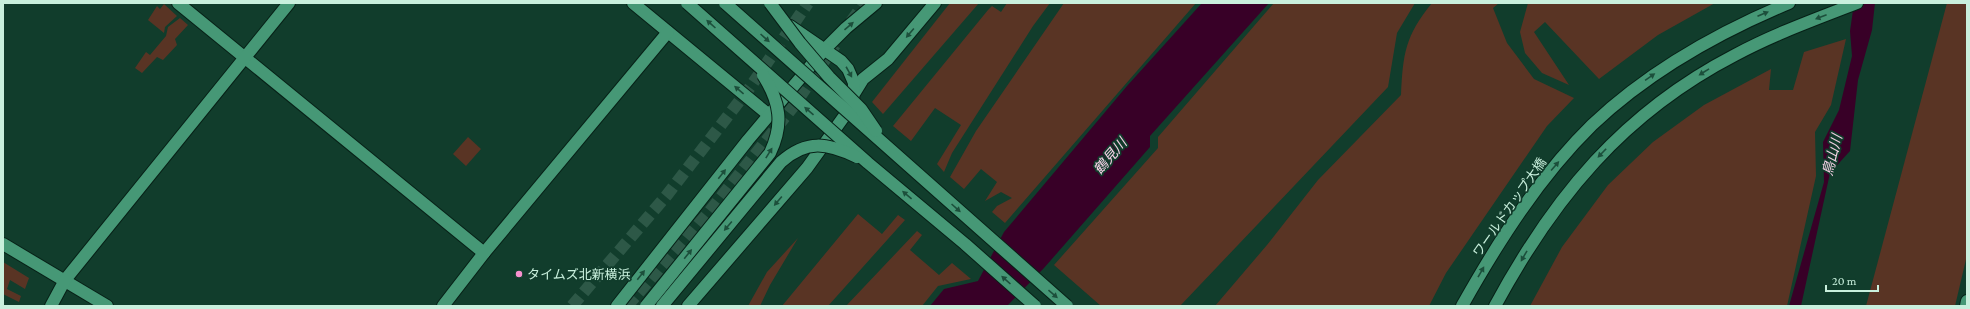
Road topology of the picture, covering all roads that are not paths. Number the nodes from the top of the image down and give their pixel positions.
1 (178, 3) edge
2 (289, 3) edge
3 (633, 3) edge
4 (687, 3) edge
5 (725, 3) edge
6 (763, 3) edge
7 (770, 3) edge
8 (876, 3) edge
9 (934, 3) edge
10 (1789, 3) edge
11 (1857, 3) edge
12 (668, 32) junction
13 (824, 50) junction
14 (245, 57) junction
15 (754, 63) junction
16 (855, 92) junction
17 (769, 115) junction
18 (884, 145) junction
19 (868, 163) junction
20 (3, 244) edge
21 (484, 253) junction
22 (65, 280) junction
23 (1967, 301) edge
24 (51, 306) edge
25 (107, 306) edge
26 (444, 306) edge
27 (617, 306) edge
28 (646, 306) edge
29 (662, 306) edge
30 (688, 306) edge
31 (1035, 306) edge
32 (1067, 306) edge
33 (1462, 306) edge
34 (1495, 306) edge
35 (1966, 306) edge

1 - 14 street
2 - 14 street
3 - 12 street
15 -> 4 street, bridge
5 -> 18 street, bridge
6 - 13 street
7 - 18 street, bridge
13 -> 8 street
9 -> 16 street
33 -> 10 street, ワールドカップ大橋
11 -> 34 street
17 -> 12 street
12 - 21 street
13 -> 16 street
13 - 17 street
14 - 21 street
14 - 22 street
19 -> 15 street, bridge
28 -> 15 street, bridge
16 -> 30 street
27 -> 17 street
18 -> 32 street, bridge
19 -> 29 street, bridge
31 -> 19 street, bridge
20 - 22 street
21 - 26 street
22 - 24 street
22 - 25 street
23 - 35 street

